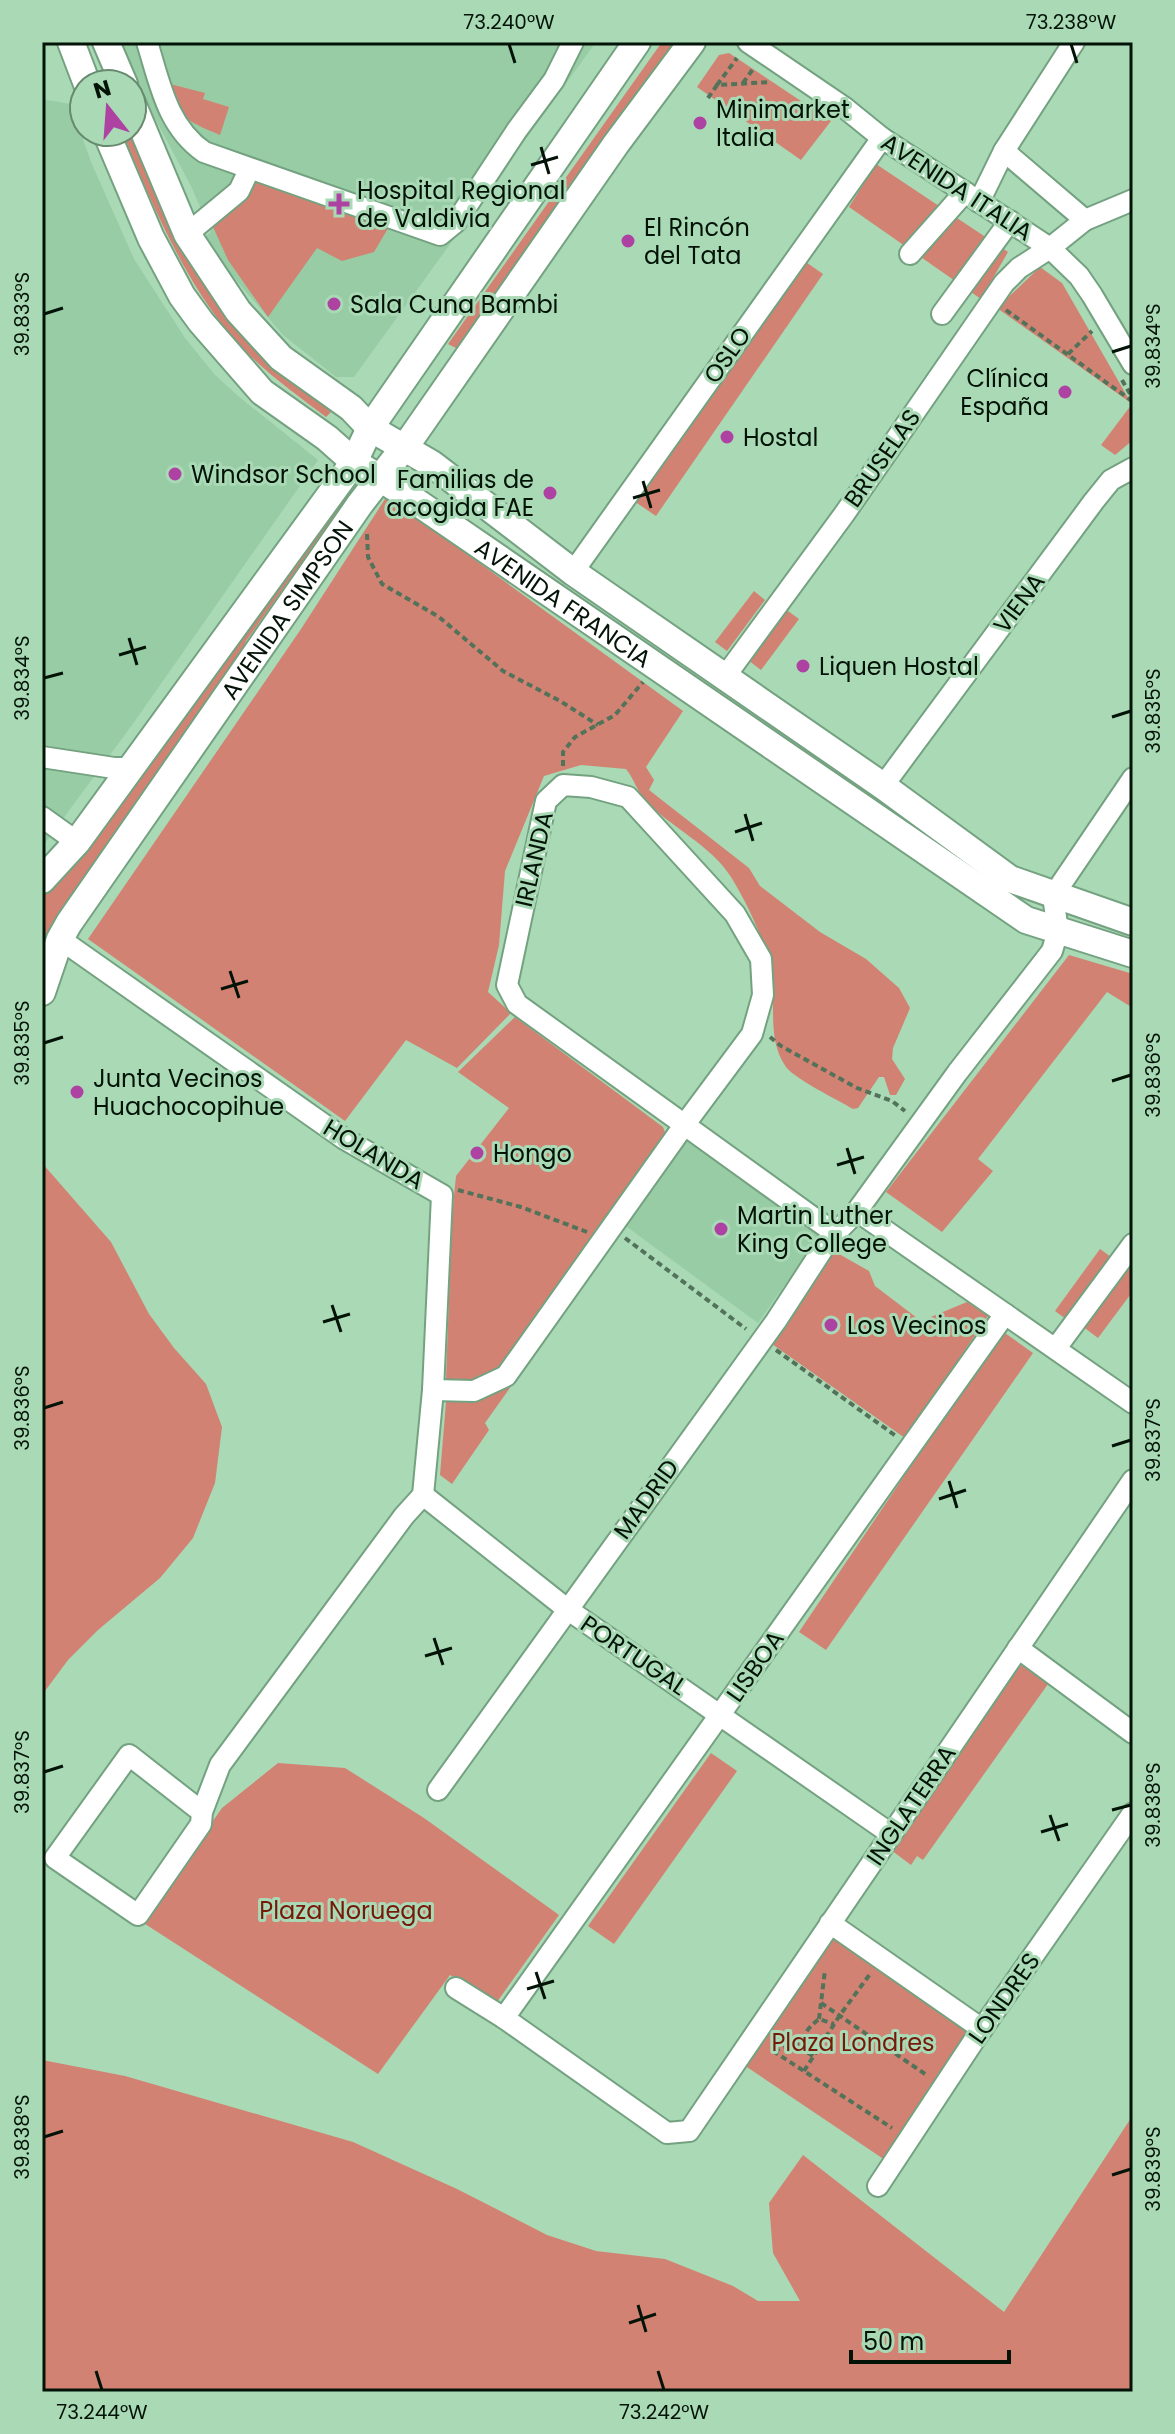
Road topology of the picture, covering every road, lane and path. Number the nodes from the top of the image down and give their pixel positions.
1 (71, 42) edge
2 (106, 42) edge
3 (147, 42) edge
4 (573, 42) edge
5 (637, 42) edge
6 (692, 42) edge
7 (1074, 42) edge
8 (744, 48) edge
9 (757, 64) dead end
10 (81, 68) edge
11 (117, 68) edge
12 (781, 81) dead end
13 (743, 83) junction
14 (717, 85) junction
15 (708, 98) dead end
16 (882, 138) junction
17 (148, 141) edge
18 (113, 148) edge
19 (1004, 151) junction
20 (249, 170) junction
21 (972, 197) junction
22 (1133, 200) edge
23 (1085, 220) junction
24 (1010, 221) junction
25 (187, 234) junction
26 (1050, 248) junction
27 (910, 254) dead end
28 (991, 300) junction
29 (942, 314) dead end
30 (1093, 329) dead end
31 (1068, 354) junction
32 (1133, 364) edge
33 (1133, 402) edge
34 (370, 428) junction
35 (402, 447) junction
36 (354, 462) junction
37 (1133, 468) edge
38 (379, 479) junction
39 (367, 530) dead end
40 (573, 572) junction
41 (647, 678) dead end
42 (724, 678) junction
43 (598, 725) junction
44 (42, 757) edge
45 (132, 768) junction
46 (1133, 778) edge
47 (563, 785) junction
48 (883, 786) junction
49 (42, 817) edge
50 (77, 842) junction
51 (42, 880) edge
52 (1053, 896) junction
53 (1131, 919) edge
54 (1058, 931) junction
55 (60, 939) junction
56 (1133, 954) edge
57 (42, 992) edge
58 (756, 1025) junction
59 (908, 1113) dead end
60 (685, 1124) junction
61 (432, 1189) junction
62 (857, 1211) junction
63 (836, 1234) junction
64 (603, 1239) junction
65 (1133, 1244) edge
66 (1005, 1314) junction
67 (1056, 1348) junction
68 (433, 1390) junction
69 (1133, 1403) edge
70 (1133, 1480) edge
71 (423, 1495) junction
72 (567, 1609) junction
73 (1018, 1648) junction
74 (720, 1714) junction
75 (1133, 1733) edge
76 (438, 1790) dead end
77 (202, 1812) junction
78 (1133, 1813) edge
79 (891, 1834) junction
80 (833, 1925) junction
81 (872, 1972) dead end
82 (456, 1988) dead end
83 (821, 2003) junction
84 (840, 2015) junction
85 (504, 2018) junction
86 (819, 2019) junction
87 (834, 2024) junction
88 (982, 2029) junction
89 (773, 2051) dead end
90 (814, 2057) junction
91 (804, 2071) junction
92 (945, 2087) junction
93 (910, 2140) junction
94 (878, 2186) dead end

1 - 10 main road
2 - 11 main road
3 - 20 street
4 - 20 street
5 - 34 main road, AVENIDA SIMPSON
6 - 35 main road, AVENIDA SIMPSON
7 - 19 street
8 - 14 path
8 - 16 street, AVENIDA ITALIA
9 - 13 path
12 - 13 path
13 - 14 path
14 - 15 path
16 - 21 street, AVENIDA ITALIA
16 - 40 street, OSLO
17 - 25 main road, AVENIDA FRANCIA
18 - 36 main road, AVENIDA FRANCIA
19 - 21 street
19 - 23 street
20 - 25 street
21 - 24 street, AVENIDA ITALIA
21 - 27 street
22 - 23 street, BRUSELAS
23 - 26 street, BRUSELAS
24 - 26 street, AVENIDA ITALIA
24 - 29 street
25 - 34 main road, AVENIDA FRANCIA
26 - 28 street, BRUSELAS
26 - 32 street, AVENIDA ITALIA
28 - 31 path
28 - 42 street, BRUSELAS
30 - 31 path
31 - 33 path
34 - 35 main road, AVENIDA FRANCIA
34 - 36 main road, AVENIDA SIMPSON
35 - 38 main road, AVENIDA SIMPSON
35 - 40 main road, AVENIDA FRANCIA
36 - 38 main road, AVENIDA FRANCIA
36 - 45 main road, AVENIDA SIMPSON
37 - 48 street, VIENA
38 - 54 main road, AVENIDA FRANCIA
38 - 55 main road, AVENIDA SIMPSON
39 - 43 path
40 - 42 main road, AVENIDA FRANCIA
41 - 43 path
42 - 48 main road, AVENIDA FRANCIA
43 - 47 path
44 - 45 street
45 - 50 main road, AVENIDA SIMPSON
46 - 52 street
47 - 58 street, IRLANDA
47 - 60 street, IRLANDA
48 - 52 main road, AVENIDA FRANCIA
49 - 50 street
50 - 51 main road, AVENIDA SIMPSON
52 - 53 main road, AVENIDA FRANCIA
52 - 54 street
54 - 56 main road, AVENIDA FRANCIA
54 - 62 street, MADRID
55 - 57 main road, AVENIDA SIMPSON
55 - 61 street, HOLANDA
58 - 59 path
58 - 60 street, IRLANDA
60 - 63 street, IRLANDA
60 - 64 street
61 - 64 path
61 - 68 street, HOLANDA
62 - 63 street, MADRID
62 - 66 street
63 - 72 street, MADRID
64 - 68 street
65 - 67 street
66 - 67 street
66 - 74 street, LISBOA
67 - 69 street
68 - 71 street, HOLANDA
70 - 73 street, INGLATERRA
71 - 72 street, PORTUGAL
71 - 77 street
72 - 74 street, PORTUGAL
72 - 76 street, MADRID
73 - 75 street
73 - 79 street, INGLATERRA
74 - 79 street, PORTUGAL
74 - 85 street, LISBOA
77 - 77 street
78 - 88 street, LONDRES
79 - 80 street, INGLATERRA
80 - 83 path
80 - 85 street, INGLATERRA
80 - 88 street
81 - 84 path
82 - 85 street
83 - 84 path
83 - 86 path
84 - 87 path
84 - 92 path
86 - 87 path
86 - 90 path
87 - 90 path
88 - 92 street, LONDRES
89 - 91 path
90 - 91 path
91 - 93 path
92 - 93 street, LONDRES
93 - 94 street, LONDRES

